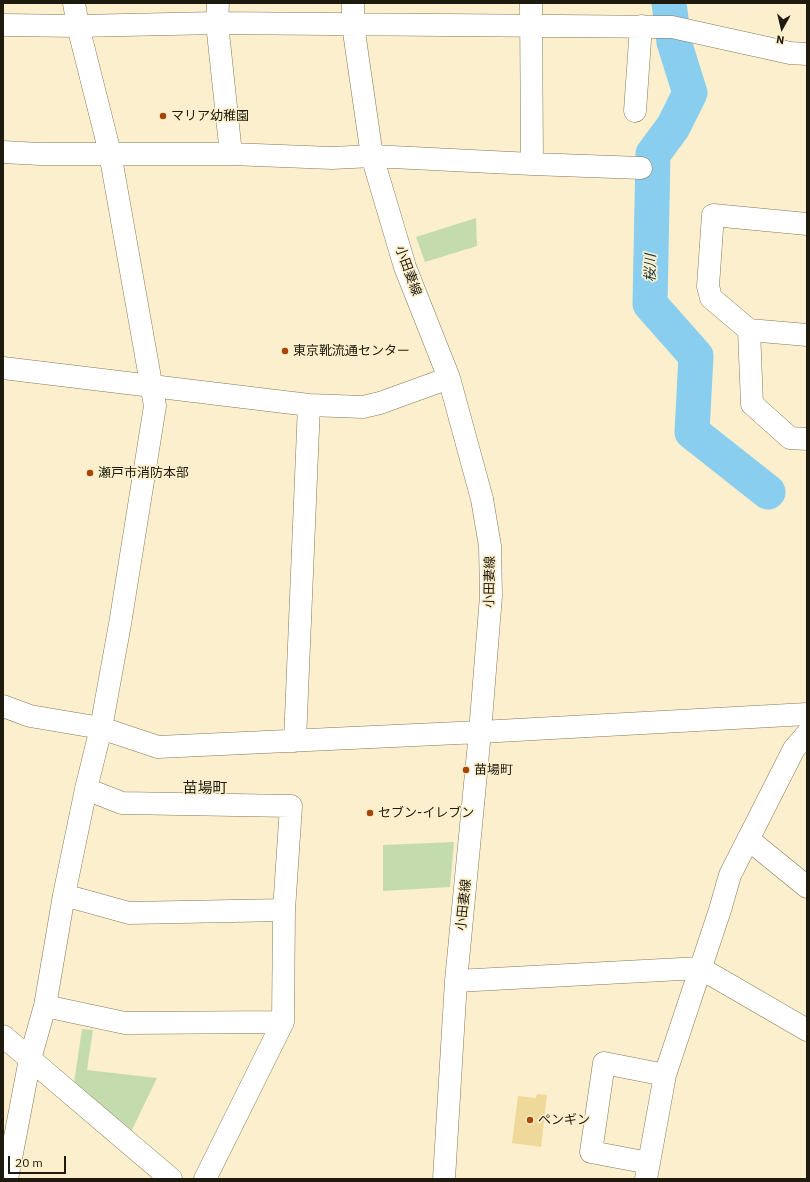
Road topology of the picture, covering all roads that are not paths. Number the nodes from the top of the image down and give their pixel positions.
1 (74, 3) edge
2 (353, 3) edge
3 (531, 3) edge
4 (218, 13) edge
5 (3, 25) edge
6 (353, 25) junction
7 (531, 25) junction
8 (78, 26) junction
9 (641, 26) junction
10 (807, 54) edge
11 (635, 111) dead end
12 (3, 152) edge
13 (110, 153) junction
14 (231, 154) junction
15 (372, 156) junction
16 (532, 164) junction
17 (640, 168) dead end
18 (807, 224) edge
19 (749, 330) junction
20 (807, 335) edge
21 (3, 368) edge
22 (449, 378) junction
23 (151, 386) junction
24 (309, 405) junction
25 (807, 439) edge
26 (3, 706) edge
27 (807, 714) edge
28 (101, 728) junction
29 (480, 732) junction
30 (807, 734) edge
31 (295, 740) junction
32 (86, 789) junction
33 (748, 839) junction
34 (807, 887) edge
35 (64, 895) junction
36 (284, 910) junction
37 (700, 968) junction
38 (456, 981) junction
39 (45, 1006) junction
40 (284, 1022) junction
41 (807, 1030) edge
42 (3, 1036) edge
43 (30, 1059) junction
44 (665, 1075) junction
45 (648, 1171) edge
46 (7, 1179) edge
47 (171, 1179) edge
48 (205, 1179) edge
49 (444, 1179) edge

1 - 8 street
2 - 6 street, 小田妻線
3 - 7 street
4 - 6 street
4 - 8 street
4 - 14 street
5 - 8 street
6 - 7 street
6 - 15 street, 小田妻線
7 - 9 street
7 - 16 street
8 - 13 street
9 - 10 street
9 - 11 street
12 - 13 street
13 - 14 street
13 - 23 street
14 - 15 street
15 - 16 street
15 - 22 street, 小田妻線
16 - 17 street
18 - 19 street
19 - 20 street
19 - 25 street
21 - 23 street
22 - 24 street
22 - 29 street, 小田妻線
23 - 24 street
23 - 28 street
24 - 31 street
26 - 28 street
27 - 29 street
28 - 31 street
28 - 32 street
29 - 31 street
29 - 38 street, 小田妻線
30 - 33 street
32 - 35 street
32 - 36 street
33 - 34 street
33 - 37 street
35 - 36 street
35 - 39 street
36 - 40 street
37 - 38 street
37 - 41 street
37 - 44 street
38 - 49 street, 小田妻線
39 - 40 street
39 - 43 street
40 - 48 street
42 - 43 street
43 - 46 street
43 - 47 street
44 - 45 street
44 - 45 street

